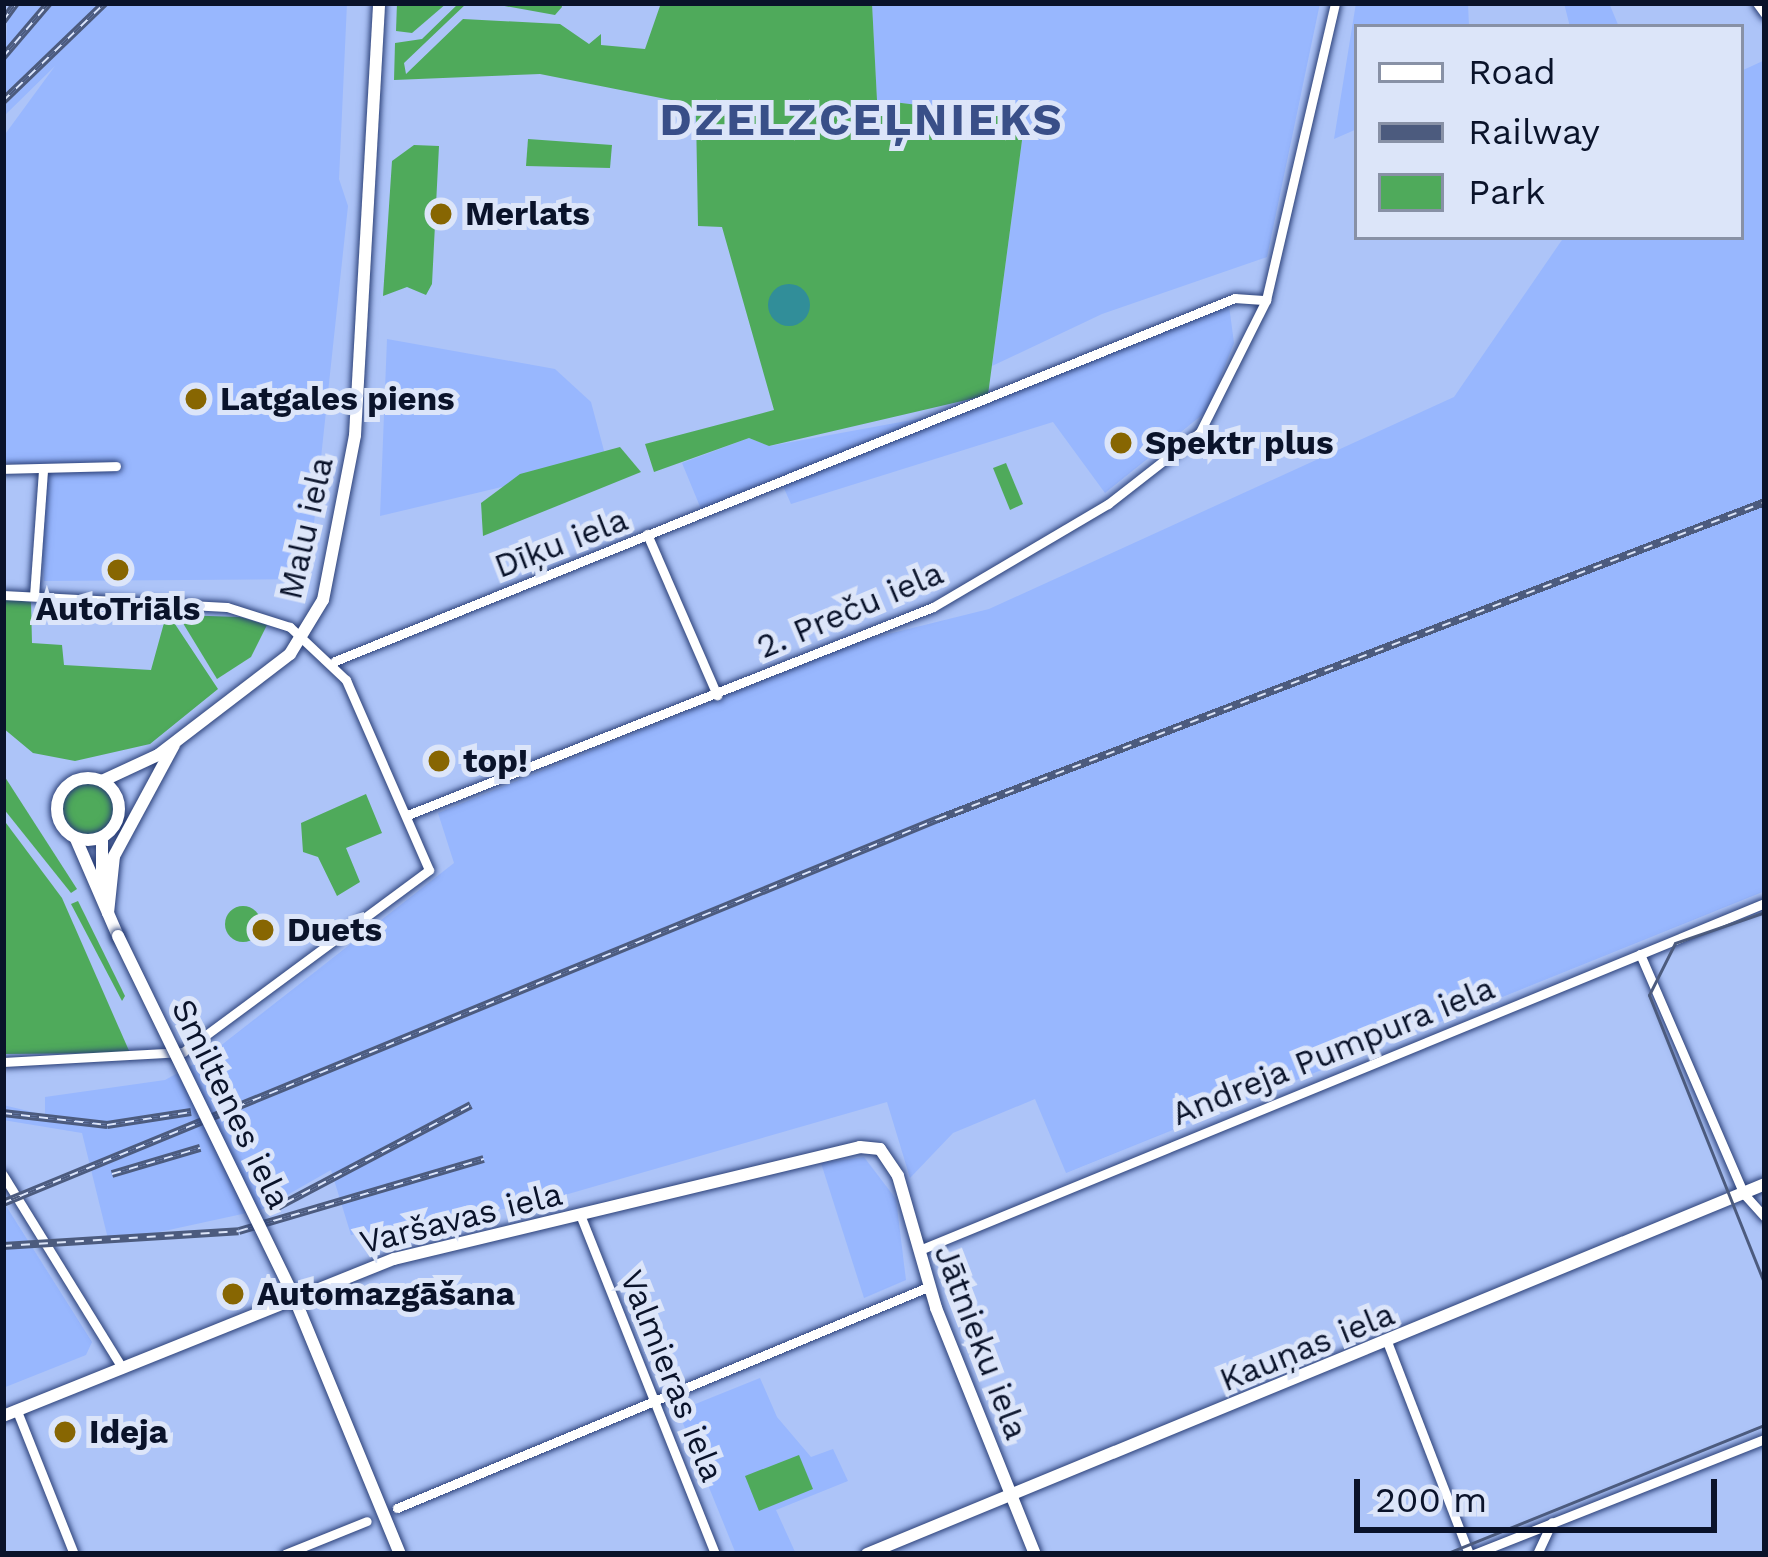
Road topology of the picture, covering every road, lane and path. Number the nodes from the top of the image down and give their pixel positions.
1 (379, 3) edge
2 (1335, 3) edge
3 (1757, 3) edge
4 (1765, 14) edge
5 (1266, 300) junction
6 (116, 466) dead end
7 (3, 469) edge
8 (43, 470) junction
9 (647, 534) junction
10 (3, 595) edge
11 (34, 596) junction
12 (304, 637) junction
13 (335, 661) junction
14 (717, 695) junction
15 (175, 743) junction
16 (158, 755) junction
17 (102, 782) junction
18 (119, 805) junction
19 (410, 814) junction
20 (75, 838) junction
21 (102, 838) junction
22 (1765, 903) edge
23 (108, 913) junction
24 (118, 936) junction
25 (1640, 954) junction
26 (3, 1062) edge
27 (880, 1149) joint
28 (3, 1175) edge
29 (1765, 1184) edge
30 (1744, 1194) junction
31 (581, 1216) junction
32 (1765, 1216) edge
33 (922, 1250) junction
34 (928, 1287) junction
35 (294, 1297) junction
36 (1388, 1344) junction
37 (122, 1368) junction
38 (653, 1402) junction
39 (10, 1414) edge
40 (1765, 1438) edge
41 (1011, 1495) junction
42 (397, 1508) dead end
43 (367, 1521) dead end
44 (1552, 1522) junction
45 (70, 1553) edge
46 (285, 1554) edge
47 (400, 1554) edge
48 (715, 1554) edge
49 (867, 1554) edge
50 (1035, 1554) edge
51 (1472, 1554) edge
52 (1537, 1554) edge

1 - 12 street, Malu iela
2 - 5 street, 2. Preču iela
3 - 4 street
5 - 9 street
5 - 14 street, 2. Preču iela
6 - 8 street
7 - 8 street
8 - 11 street
9 - 13 street, Dīķu iela
9 - 14 street, Dīķu iela
10 - 11 street
11 - 12 street
12 - 13 street, Malu iela
12 - 15 street, Smiltenes iela
13 - 19 street, Malu iela
14 - 19 street, 2. Preču iela
15 - 16 street, Smiltenes iela
15 - 23 street, Smiltenes iela
16 - 17 street, Smiltenes iela
16 - 18 street, Smiltenes iela
17 - 18 street
17 - 20 street, Smiltenes iela
18 - 21 street, Smiltenes iela
19 - 26 street
20 - 21 street
20 - 24 street, Smiltenes iela
21 - 23 street, Smiltenes iela
22 - 25 street, Andreja Pumpura iela
23 - 24 street, Smiltenes iela
24 - 35 street, Smiltenes iela, bridge
25 - 30 street
25 - 33 street, Andreja Pumpura iela
27 - 31 street, Varšavas iela
27 - 33 street, Jātnieku iela
28 - 37 street
29 - 30 street, Kauņas iela
30 - 32 street
30 - 36 street, Kauņas iela
31 - 35 street, Varšavas iela
31 - 38 street, Valmieras iela
33 - 34 street, Jātnieku iela
34 - 38 street
34 - 41 street, Jātnieku iela
35 - 37 street, Varšavas iela
35 - 47 street, Smiltenes iela
36 - 41 street, Kauņas iela
36 - 51 street
37 - 39 street, Varšavas iela
38 - 42 street
38 - 48 street, Valmieras iela
39 - 45 street
40 - 44 street
41 - 49 street, Kauņas iela
41 - 50 street, Jātnieku iela
43 - 46 street
44 - 51 street
44 - 52 street

